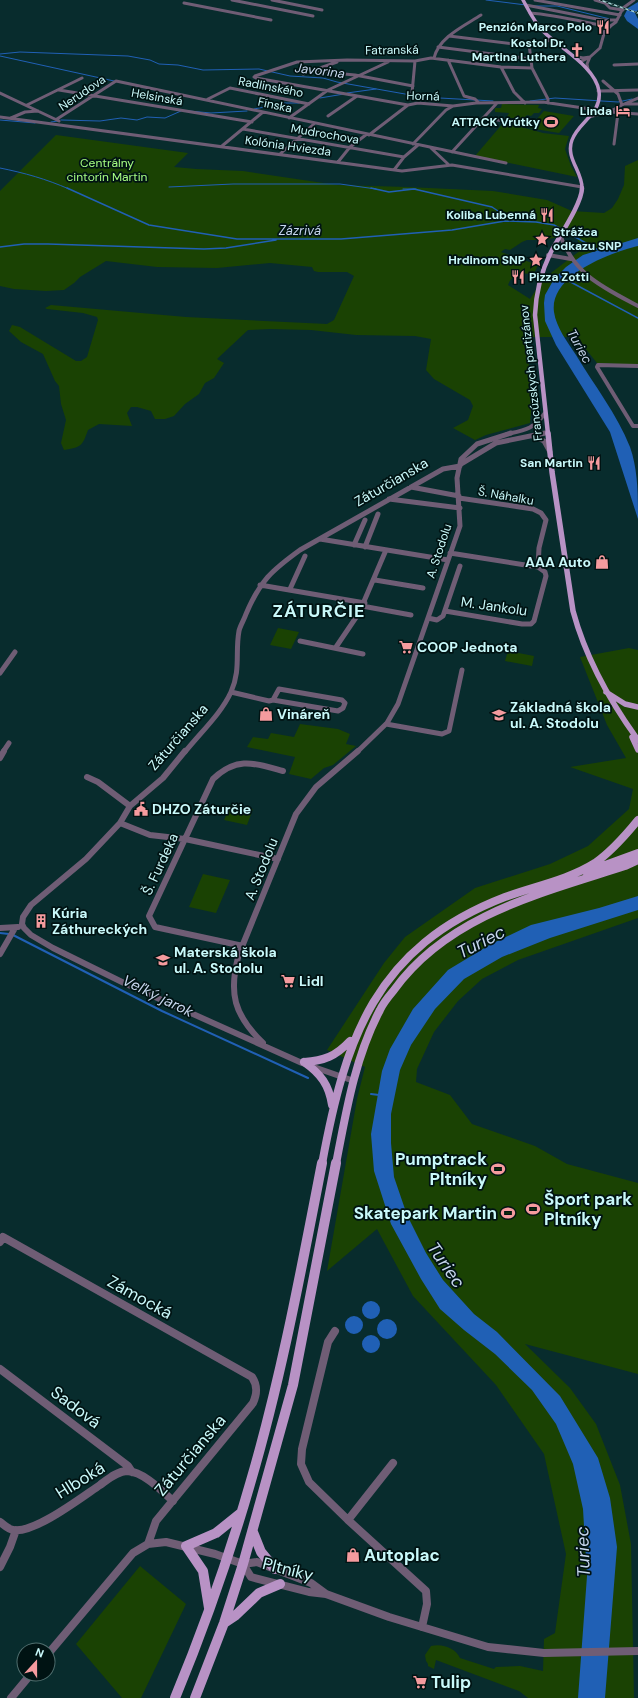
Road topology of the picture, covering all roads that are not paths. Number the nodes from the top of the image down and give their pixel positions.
1 (190, 0) edge
2 (232, 0) edge
3 (272, 0) edge
4 (523, 0) edge
5 (535, 0) edge
6 (595, 0) edge
7 (626, 0) edge
8 (633, 1) edge
9 (526, 5) junction
10 (623, 9) junction
11 (322, 10) dead end
12 (530, 14) junction
13 (481, 15) dead end
14 (620, 15) junction
15 (312, 16) dead end
16 (271, 20) dead end
17 (617, 20) junction
18 (610, 27) junction
19 (449, 36) junction
20 (552, 40) junction
21 (530, 46) junction
22 (438, 47) junction
23 (573, 56) junction
24 (590, 57) junction
25 (434, 58) junction
26 (531, 59) junction
27 (340, 60) junction
28 (448, 60) junction
29 (390, 61) junction
30 (415, 61) junction
31 (580, 62) junction
32 (638, 64) edge
33 (614, 65) dead end
34 (501, 66) junction
35 (532, 68) junction
36 (588, 69) junction
37 (312, 71) junction
38 (303, 74) dead end
39 (255, 76) joint
40 (358, 76) junction
41 (82, 78) dead end
42 (116, 81) joint
43 (603, 81) dead end
44 (413, 86) junction
45 (59, 90) junction
46 (328, 90) junction
47 (614, 90) junction
48 (638, 90) edge
49 (598, 91) junction
50 (0, 93) edge
51 (412, 93) dead end
52 (95, 95) junction
53 (358, 96) junction
54 (638, 98) edge
55 (208, 99) junction
56 (548, 100) junction
57 (477, 102) junction
58 (524, 102) junction
59 (497, 103) junction
60 (309, 104) junction
61 (638, 104) edge
62 (27, 105) junction
63 (408, 105) junction
64 (622, 105) junction
65 (453, 106) junction
66 (595, 110) junction
67 (40, 111) junction
68 (263, 112) junction
69 (610, 112) junction
70 (618, 113) junction
71 (638, 114) edge
72 (328, 116) dead end
73 (0, 117) edge
74 (589, 117) junction
75 (11, 118) junction
76 (289, 118) junction
77 (483, 118) junction
78 (57, 119) junction
79 (522, 121) dead end
80 (252, 122) junction
81 (315, 123) junction
82 (59, 124) junction
83 (243, 129) junction
84 (368, 134) junction
85 (297, 138) junction
86 (413, 144) junction
87 (614, 144) dead end
88 (418, 145) junction
89 (222, 146) junction
90 (350, 147) junction
91 (430, 147) junction
92 (452, 152) junction
93 (280, 154) junction
94 (404, 157) junction
95 (338, 162) junction
96 (506, 163) dead end
97 (449, 165) junction
98 (394, 170) junction
99 (582, 187) junction
100 (560, 235) junction
101 (548, 255) junction
102 (560, 257) junction
103 (571, 260) junction
104 (545, 262) junction
105 (638, 306) edge
106 (638, 366) edge
107 (545, 413) junction
108 (638, 426) edge
109 (521, 432) junction
110 (548, 432) junction
111 (535, 437) junction
112 (550, 453) junction
113 (461, 465) junction
114 (411, 487) junction
115 (459, 497) junction
116 (389, 499) junction
117 (460, 508) junction
118 (378, 514) dead end
119 (365, 520) dead end
120 (320, 539) junction
121 (354, 545) junction
122 (365, 547) junction
123 (386, 550) junction
124 (450, 553) junction
125 (305, 556) dead end
126 (448, 560) junction
127 (460, 566) dead end
128 (538, 567) junction
129 (375, 580) junction
130 (260, 584) junction
131 (423, 588) dead end
132 (290, 590) junction
133 (363, 605) junction
134 (445, 610) junction
135 (411, 615) dead end
136 (428, 618) junction
137 (300, 641) dead end
138 (336, 648) junction
139 (15, 652) dead end
140 (363, 654) dead end
141 (462, 670) dead end
142 (0, 673) edge
143 (605, 691) junction
144 (231, 692) junction
145 (273, 700) junction
146 (638, 707) edge
147 (386, 724) junction
148 (626, 724) junction
149 (638, 740) edge
150 (8, 743) dead end
151 (638, 750) edge
152 (0, 758) edge
153 (283, 771) dead end
154 (87, 777) dead end
155 (130, 806) junction
156 (638, 820) edge
157 (120, 823) junction
158 (186, 839) junction
159 (638, 853) edge
160 (278, 859) junction
161 (638, 860) edge
162 (638, 864) edge
163 (626, 866) junction
164 (556, 880) junction
165 (0, 928) edge
166 (15, 931) junction
167 (243, 946) junction
168 (0, 954) edge
169 (356, 1033) junction
170 (267, 1046) junction
171 (304, 1062) junction
172 (341, 1077) junction
173 (354, 1081) junction
174 (332, 1108) junction
175 (2, 1240) edge
176 (335, 1331) dead end
177 (0, 1369) edge
178 (257, 1387) joint
179 (393, 1463) dead end
180 (132, 1472) junction
181 (173, 1501) junction
182 (242, 1513) junction
183 (348, 1520) junction
184 (0, 1522) edge
185 (16, 1530) junction
186 (253, 1532) junction
187 (148, 1544) junction
188 (186, 1546) junction
189 (228, 1558) junction
190 (243, 1564) junction
191 (0, 1567) edge
192 (275, 1569) junction
193 (280, 1584) junction
194 (326, 1594) junction
195 (209, 1609) junction
196 (224, 1623) junction
197 (422, 1627) junction
198 (56, 1644) edge
199 (634, 1651) edge
200 (24, 1682) edge
201 (11, 1698) edge
202 (175, 1698) edge
203 (195, 1698) edge

1 - 16 street
2 - 15 street
3 - 11 street
4 - 9 main road
5 - 14 street
6 - 10 street
7 - 8 street
8 - 10 street
9 - 12 main road
9 - 17 street
10 - 14 street
12 - 18 street
12 - 20 main road
13 - 19 street
14 - 17 street
17 - 18 street
18 - 24 street
19 - 21 street
19 - 22 street
20 - 21 street
20 - 23 main road
21 - 26 street
22 - 25 street
22 - 26 street
23 - 24 street
23 - 31 main road
24 - 31 street
24 - 36 street
25 - 28 street, Fatranská
25 - 30 street, Fatranská
26 - 35 street
27 - 29 street, Fatranská
27 - 37 street
27 - 39 street, Fatranská
28 - 34 street, Fatranská
28 - 57 street
29 - 30 street, Fatranská
29 - 40 street
30 - 44 street
31 - 36 main road
32 - 33 street
34 - 35 street, Fatranská
34 - 58 street
35 - 56 street
36 - 49 main road
37 - 38 street
37 - 40 street
39 - 46 street, Horná
40 - 44 street
40 - 46 street
41 - 45 street
42 - 52 street, Nerudova
42 - 55 street, Fínska
43 - 47 street
44 - 51 street
45 - 52 street, Helsinská
45 - 62 street
46 - 53 street, Horná
46 - 60 street
47 - 48 street
47 - 49 street
47 - 64 street
49 - 66 main road
50 - 62 street
52 - 78 street, Nerudova
52 - 80 street, Helsinská
53 - 63 street, Horná
53 - 72 street
54 - 64 street
55 - 60 street, Radlinského
55 - 68 street, Fínska
56 - 58 street, Horná
56 - 66 street, Horná
57 - 59 street, Horná
57 - 65 street, Horná
58 - 59 street, Horná
59 - 77 street
60 - 76 street
61 - 64 street
62 - 67 street
63 - 65 street, Horná
63 - 84 street
64 - 69 street
65 - 86 street
66 - 69 street, Horná
66 - 74 main road
67 - 75 street
67 - 78 street
68 - 76 street, Fínska
68 - 80 street
69 - 70 street, Horná
69 - 74 street
70 - 71 street, Horná
70 - 87 street
73 - 75 street, Kolónia Hviezda
74 - 99 main road
75 - 82 street, Kolónia Hviezda
76 - 81 street, Fínska
77 - 79 street
77 - 92 street
78 - 82 street
80 - 83 street
81 - 84 street, Fínska
81 - 85 street
82 - 89 street, Kolónia Hviezda
83 - 85 street, Mudrochova
83 - 89 street
84 - 86 street, Fínska
84 - 90 street
85 - 90 street, Mudrochova
85 - 93 street
86 - 88 street, Fínska
88 - 91 street, Fínska
88 - 94 street
89 - 93 street, Kolónia Hviezda
90 - 94 street, Mudrochova
90 - 95 street
91 - 92 street, Fínska
91 - 97 street
92 - 96 street, Fínska
93 - 95 street, Kolónia Hviezda
94 - 98 street
95 - 98 street, Kolónia Hviezda
97 - 98 street, Kolónia Hviezda
97 - 99 street, Kolónia Hviezda
99 - 100 main road, Francúzskych partizánov
100 - 101 main road, Francúzskych partizánov
100 - 103 street
101 - 102 street
101 - 104 main road, Francúzskych partizánov
102 - 103 street
102 - 104 street
103 - 105 street
104 - 107 main road, Francúzskych partizánov
106 - 108 street
107 - 109 street
107 - 110 main road, Francúzskych partizánov
109 - 110 street
109 - 113 street
110 - 111 street
110 - 112 main road, Francúzskych partizánov
111 - 112 street
111 - 113 street
112 - 143 main road, Francúzskych partizánov
113 - 114 street, Záturčianska
113 - 115 street, A. Stodolu
114 - 115 street
114 - 116 street, Záturčianska
115 - 117 street, A. Stodolu
115 - 128 street, Š. Náhalku
116 - 117 street
116 - 120 street, Záturčianska
117 - 124 street, A. Stodolu
118 - 122 street
119 - 121 street
120 - 121 street
120 - 130 street, Záturčianska
121 - 122 street
122 - 123 street
123 - 126 street
123 - 129 street
124 - 126 street, A. Stodolu
124 - 128 street
125 - 132 street
126 - 136 street, A. Stodolu
127 - 134 street, A. Stodolu
128 - 134 street, M. Jankolu
129 - 131 street
129 - 133 street
130 - 132 street
130 - 144 street, Záturčianska
132 - 133 street
133 - 135 street
133 - 138 street
134 - 136 street
136 - 147 street, A. Stodolu
137 - 138 street
138 - 140 street
139 - 142 street
141 - 147 street
143 - 146 main road
143 - 148 main road, Francúzskych partizánov
144 - 145 street
144 - 155 street, Záturčianska
145 - 145 street
147 - 160 street, A. Stodolu
148 - 149 main road
148 - 151 main road
150 - 152 street
153 - 158 street, Š. Furdeka
154 - 155 street
155 - 157 street, Záturčianska
156 - 164 main road
157 - 158 street
157 - 166 street, Záturčianska
158 - 160 street
158 - 167 street, Š. Furdeka
159 - 164 main road
160 - 167 street, A. Stodolu
161 - 163 main road
162 - 163 main road
163 - 173 main road
164 - 169 main road
165 - 166 street
166 - 168 street
166 - 170 street
167 - 170 street, A. Stodolu
169 - 171 main road
169 - 172 main road
170 - 171 street
171 - 172 street
171 - 174 main road
172 - 173 street
172 - 174 main road
173 - 186 main road
174 - 182 main road
175 - 178 street, Zámocká
176 - 183 street
177 - 180 street, Sadová
178 - 181 street, Záturčianska
179 - 183 street
180 - 181 street
180 - 185 street, Hlboká
181 - 187 street, Záturčianska
182 - 188 main road
182 - 189 main road
183 - 197 street
184 - 185 street
185 - 191 street
186 - 190 main road
186 - 192 main road
187 - 188 street
187 - 198 street
188 - 189 street
188 - 195 main road
189 - 190 street
189 - 195 main road
190 - 192 street, Pltníky
190 - 193 street, Pltníky
190 - 196 main road
192 - 194 street, Pltníky
193 - 194 street, Pltníky
193 - 196 main road
194 - 197 street, Pltníky
195 - 202 main road
196 - 203 main road
197 - 199 street, Pltníky
200 - 201 street

